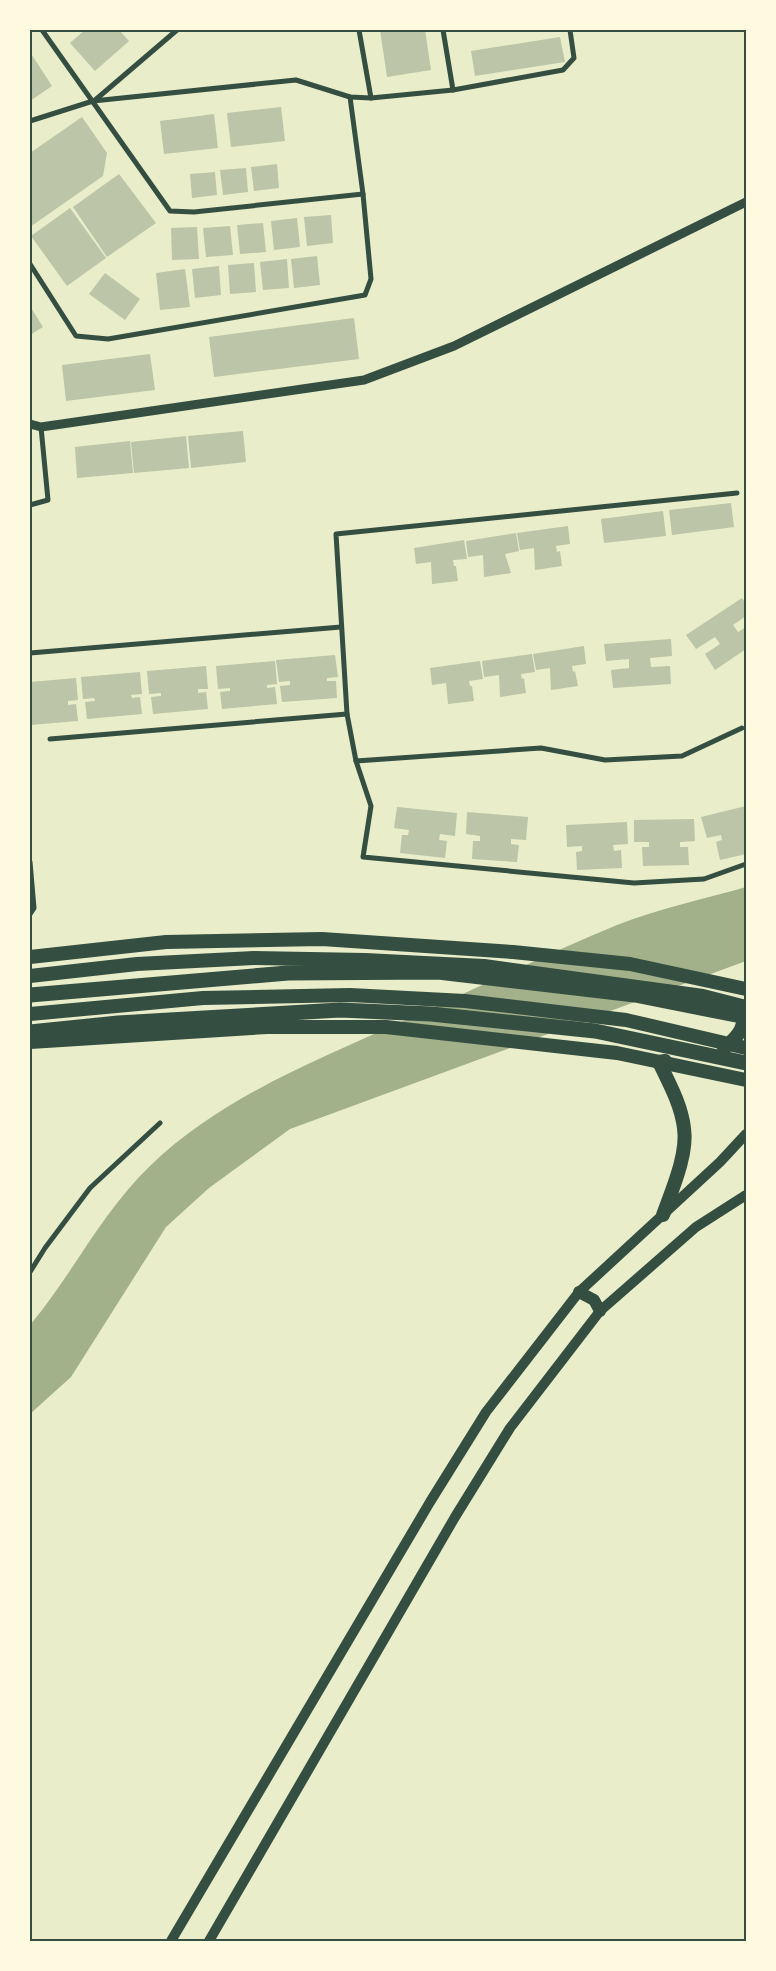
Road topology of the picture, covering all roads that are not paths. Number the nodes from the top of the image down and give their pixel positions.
1 (42, 30) edge
2 (177, 30) edge
3 (359, 30) edge
4 (443, 30) edge
5 (570, 30) edge
6 (453, 90) junction
7 (350, 97) junction
8 (371, 98) junction
9 (94, 101) junction
10 (30, 121) edge
11 (363, 194) junction
12 (746, 202) edge
13 (30, 264) edge
14 (30, 424) edge
15 (41, 427) junction
16 (738, 492) dead end
17 (30, 505) edge
18 (341, 627) junction
19 (30, 653) edge
20 (347, 714) junction
21 (742, 728) dead end
22 (50, 739) dead end
23 (356, 761) junction
24 (30, 862) edge
25 (746, 864) edge
26 (30, 914) edge
27 (30, 958) edge
28 (30, 976) edge
29 (719, 983) junction
30 (746, 989) edge
31 (30, 995) edge
32 (746, 1007) edge
33 (30, 1014) edge
34 (746, 1017) edge
35 (30, 1032) edge
36 (30, 1042) edge
37 (746, 1048) edge
38 (659, 1062) junction
39 (746, 1063) edge
40 (746, 1080) edge
41 (160, 1123) dead end
42 (746, 1134) edge
43 (746, 1195) edge
44 (663, 1215) junction
45 (30, 1272) edge
46 (579, 1292) junction
47 (600, 1311) junction
48 (171, 1941) edge
49 (209, 1941) edge

1 - 9 street
2 - 9 street
3 - 8 street
4 - 6 street
5 - 6 street
6 - 8 street
7 - 8 street
7 - 9 street
7 - 11 street
9 - 10 street
9 - 11 street
11 - 13 street
12 - 15 street
14 - 15 street
15 - 17 street
16 - 18 street
18 - 19 street
18 - 20 street
20 - 22 street
20 - 23 street
21 - 23 street
23 - 25 street
24 - 26 street
27 - 29 highway
28 - 32 highway
29 - 30 highway
29 - 38 highway
31 - 34 highway
33 - 37 highway
35 - 39 highway
36 - 38 highway
38 - 40 highway
38 - 44 highway
41 - 45 street
42 - 44 main road
43 - 47 main road
44 - 46 main road
46 - 47 main road
46 - 48 main road
47 - 49 main road

